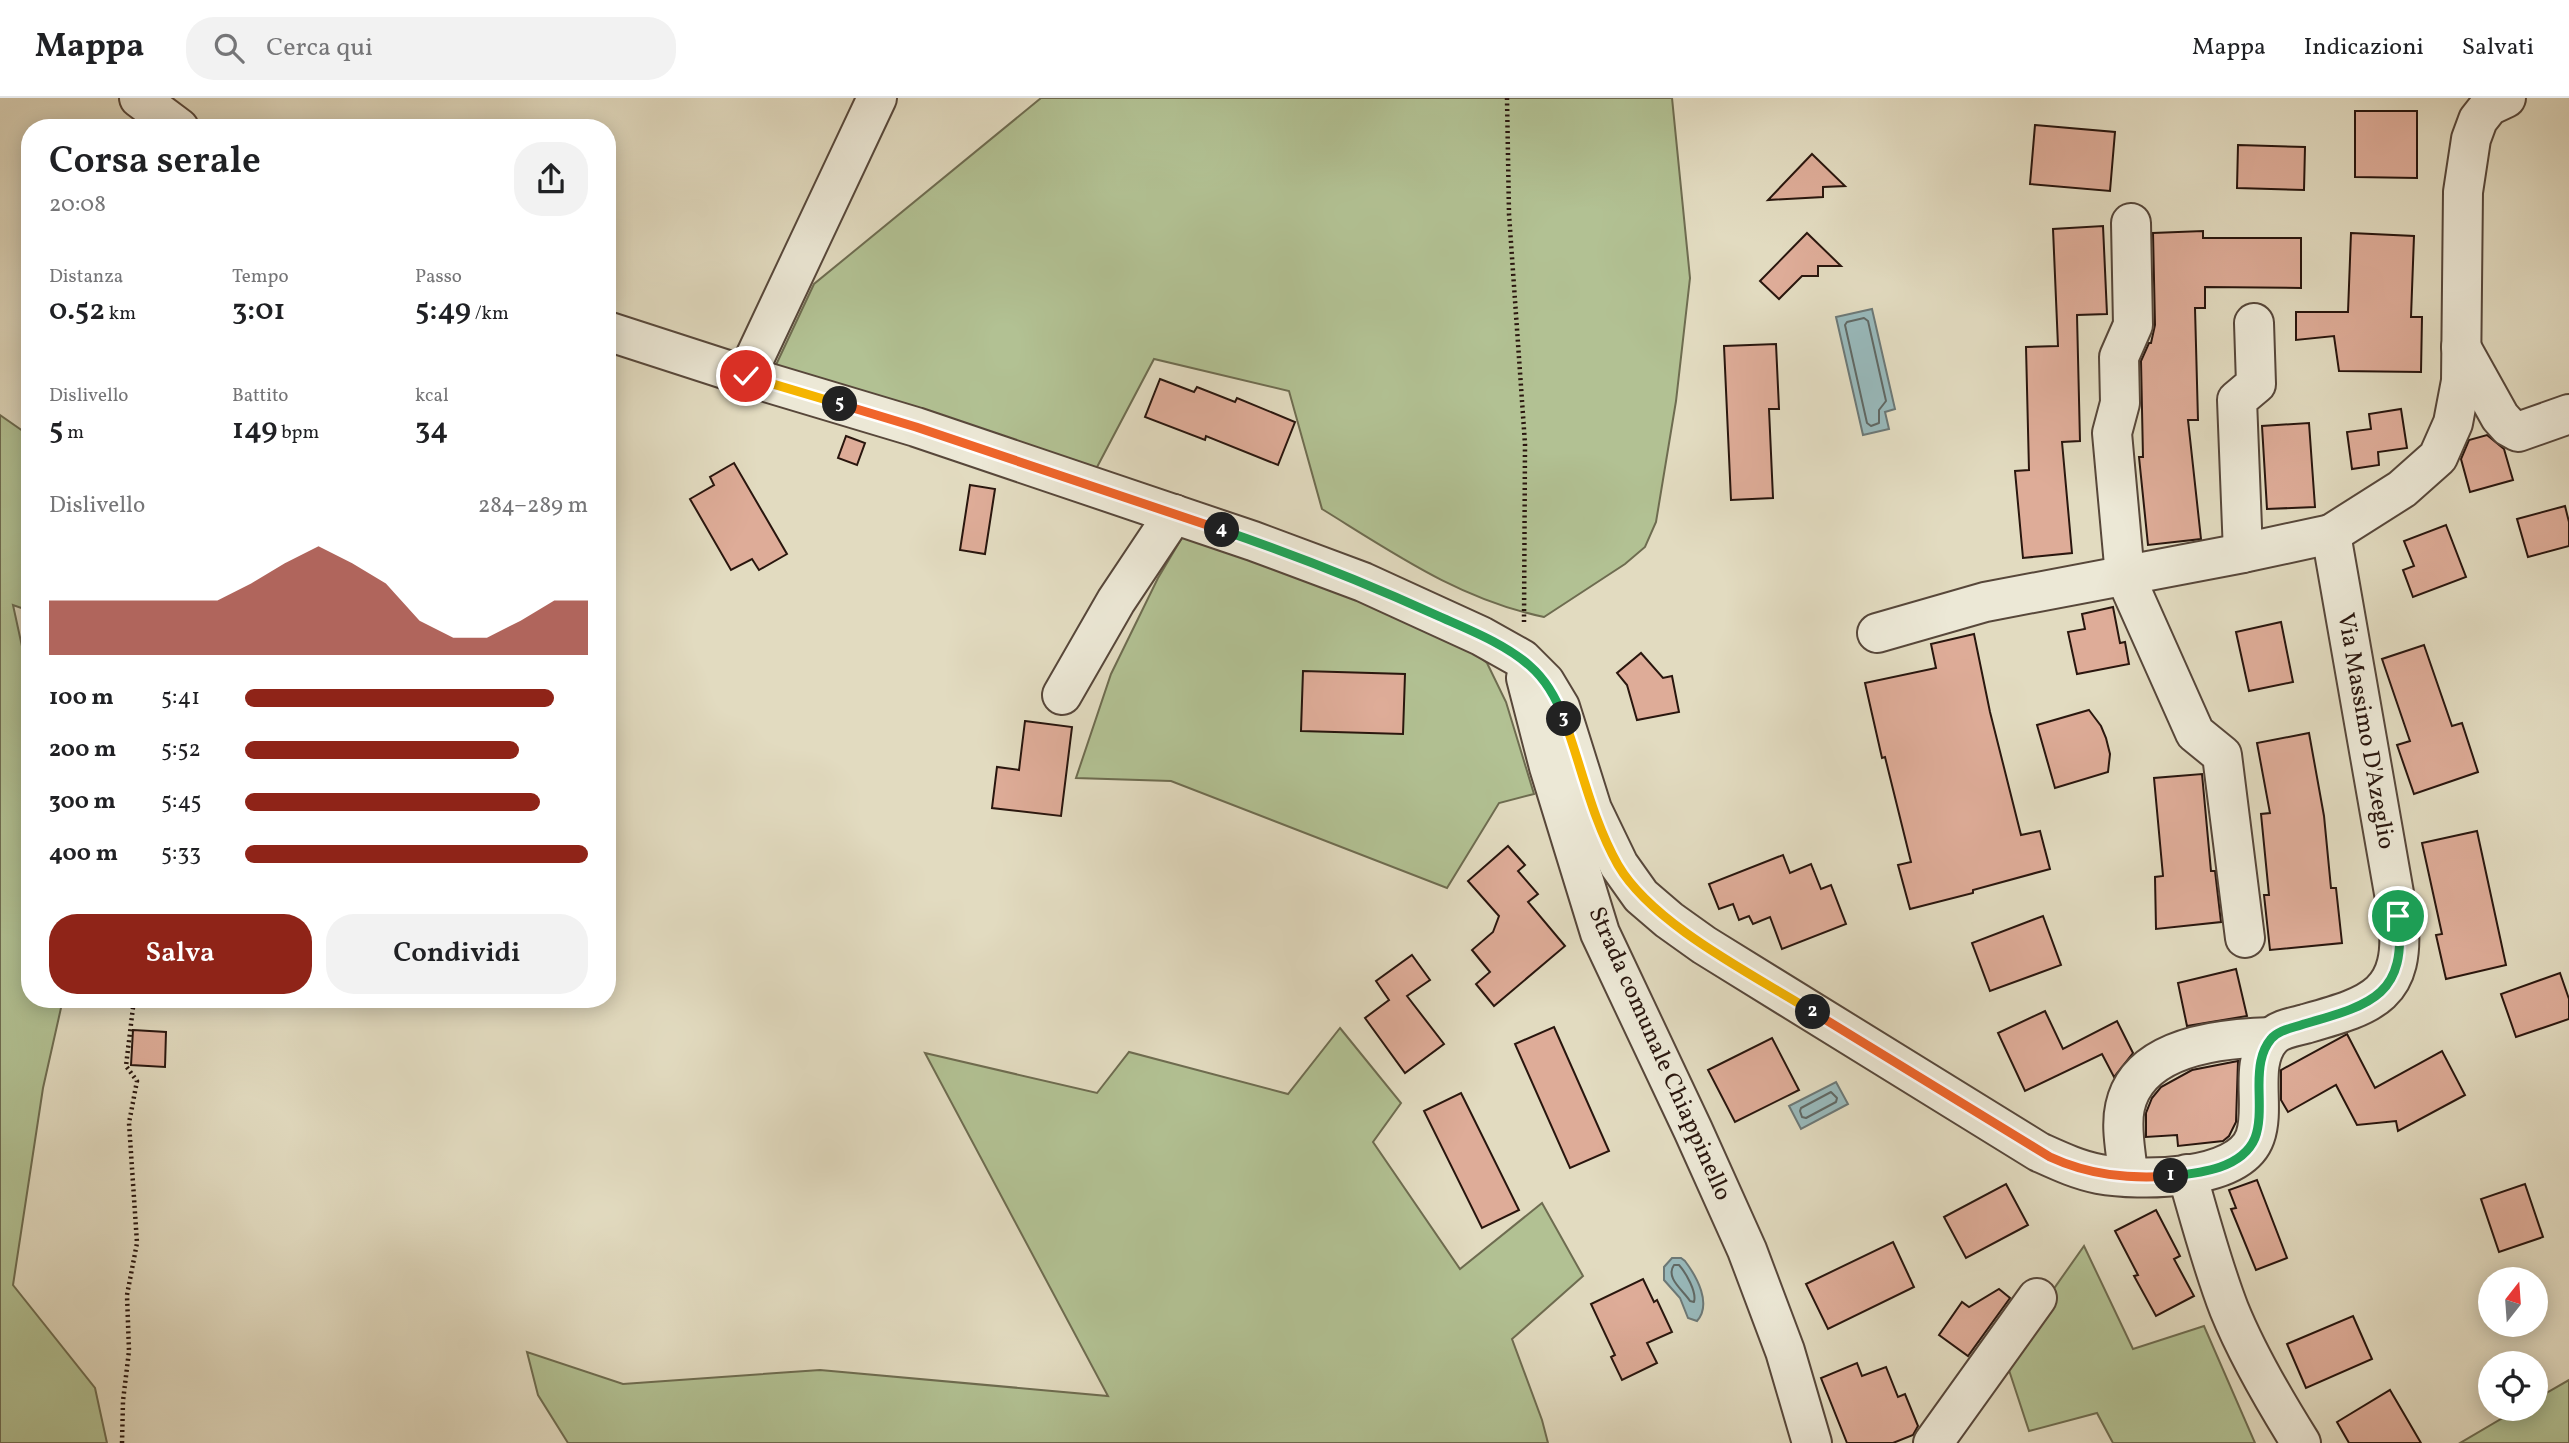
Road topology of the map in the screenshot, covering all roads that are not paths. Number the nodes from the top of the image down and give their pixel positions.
1 (139, 98) edge
2 (877, 98) edge
3 (2493, 101) edge
4 (166, 119) edge
5 (2131, 223) dead end
6 (2253, 323) dead end
7 (616, 334) edge
8 (2461, 346) junction
9 (746, 376) junction
10 (2569, 414) edge
11 (1174, 514) junction
12 (2330, 534) junction
13 (2243, 553) junction
14 (2125, 576) junction
15 (1877, 633) dead end
16 (1522, 659) junction
17 (1062, 695) dead end
18 (2245, 938) dead end
19 (2272, 1037) junction
20 (2187, 1174) junction
21 (2128, 1177) junction
22 (2037, 1298) dead end
23 (1812, 1443) edge
24 (1933, 1443) edge
25 (2301, 1443) edge

1 - 4 street
2 - 9 street
3 - 8 street
5 - 14 street
6 - 13 street
7 - 9 street
8 - 10 street
8 - 12 street
9 - 11 street
11 - 16 street
11 - 17 street
12 - 13 street
12 - 19 street, Via Massimo D'Azeglio
13 - 14 street
14 - 15 street
14 - 18 street
16 - 21 street
16 - 23 street, Strada comunale Chiappinello
19 - 20 street
19 - 21 street, Via Massimo D'Azeglio
20 - 21 street
20 - 25 street
22 - 24 street

